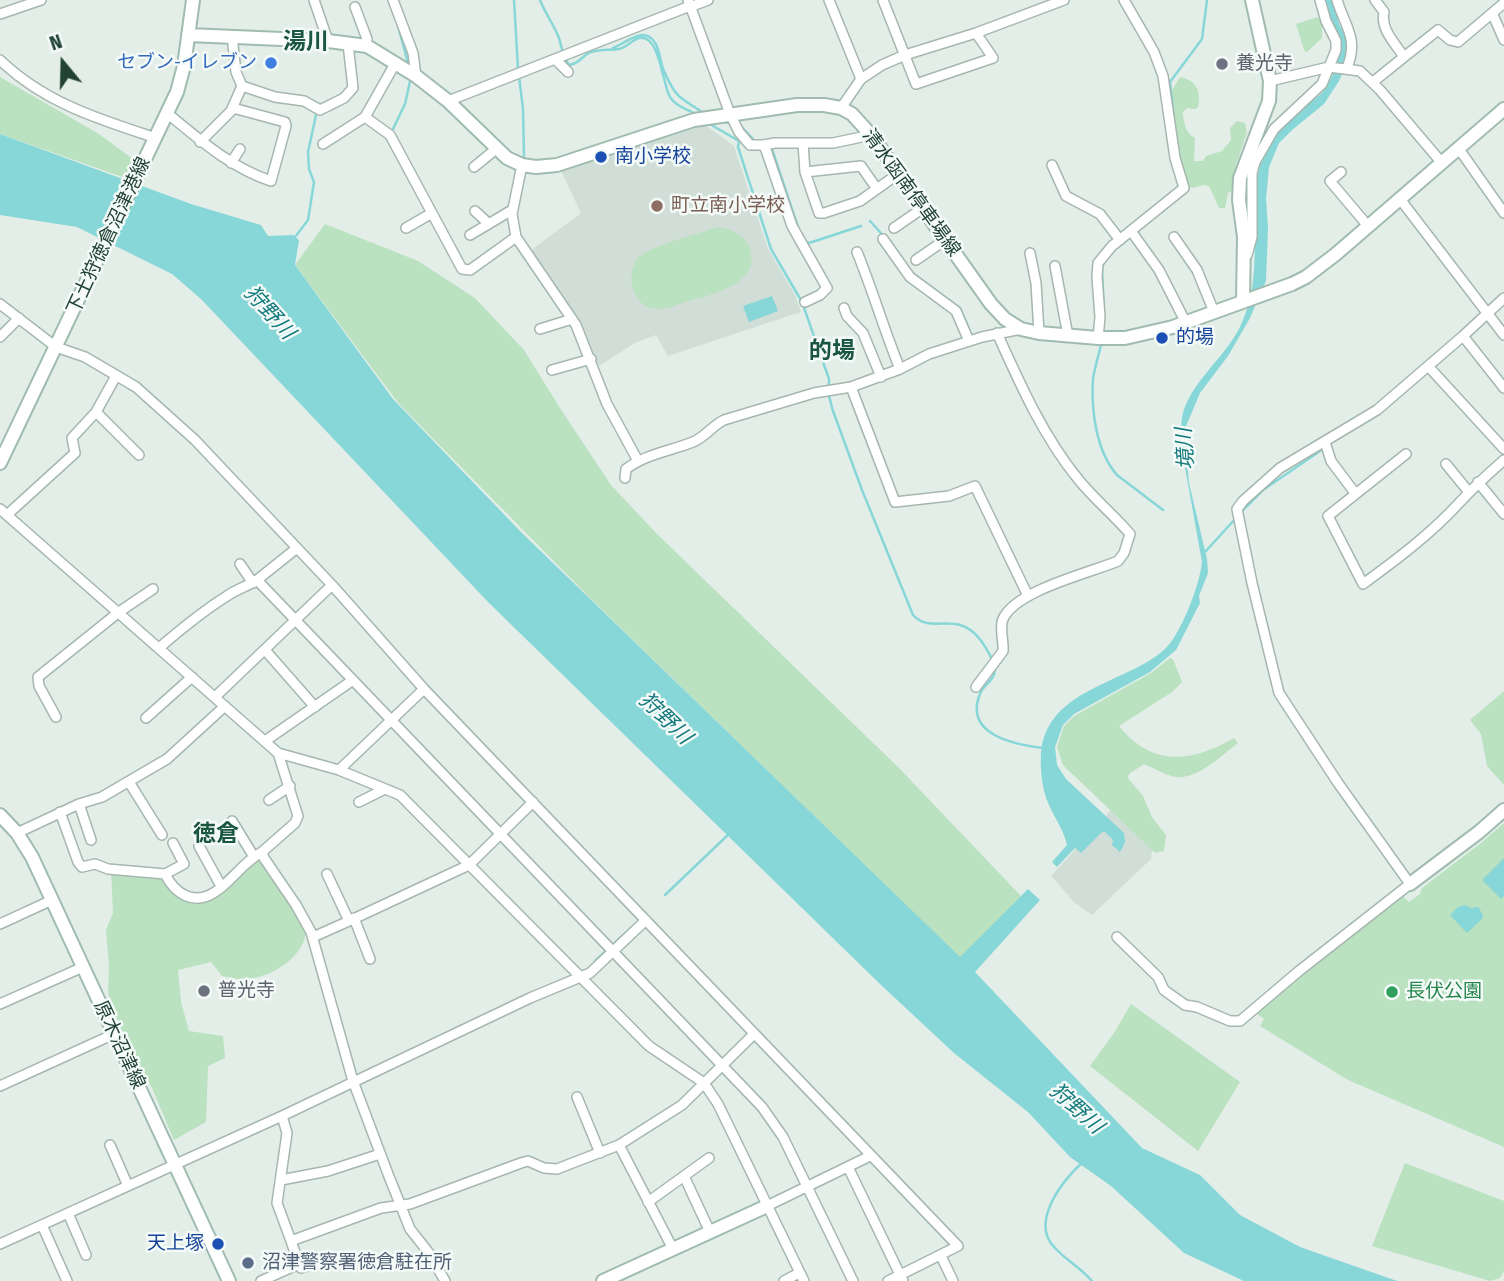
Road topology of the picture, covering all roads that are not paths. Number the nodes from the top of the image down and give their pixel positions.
1 (41, 0) edge
2 (194, 0) edge
3 (314, 0) edge
4 (393, 0) edge
5 (708, 0) edge
6 (829, 0) edge
7 (883, 0) edge
8 (1064, 0) edge
9 (1124, 0) edge
10 (1252, 0) edge
11 (1320, 0) edge
12 (1337, 0) edge
13 (1375, 0) edge
14 (1504, 3) edge
15 (689, 4) edge
16 (355, 7) dead end
17 (0, 14) edge
18 (1493, 15) junction
19 (976, 33) junction
20 (188, 35) junction
21 (232, 36) junction
22 (1504, 40) edge
23 (328, 41) junction
24 (348, 44) junction
25 (366, 46) junction
26 (905, 55) junction
27 (1404, 57) junction
28 (0, 60) edge
29 (556, 60) junction
30 (396, 62) junction
31 (1329, 67) junction
32 (1348, 68) junction
33 (568, 72) dead end
34 (416, 76) junction
35 (861, 79) junction
36 (1269, 81) junction
37 (1373, 82) junction
38 (242, 86) junction
39 (448, 102) junction
40 (233, 108) junction
41 (841, 108) junction
42 (1504, 109) edge
43 (167, 113) junction
44 (730, 114) junction
45 (365, 117) junction
46 (871, 135) junction
47 (154, 142) junction
48 (200, 142) junction
49 (803, 143) junction
50 (323, 144) dead end
51 (763, 145) junction
52 (240, 149) dead end
53 (495, 149) junction
54 (1459, 149) junction
55 (232, 163) junction
56 (1442, 163) junction
57 (1052, 164) dead end
58 (522, 165) junction
59 (474, 167) dead end
60 (805, 172) junction
61 (1340, 172) dead end
62 (898, 174) junction
63 (877, 188) junction
64 (1400, 199) junction
65 (923, 208) junction
66 (512, 210) junction
67 (475, 211) dead end
68 (432, 213) junction
69 (1504, 213) edge
70 (489, 224) junction
71 (1368, 226) junction
72 (406, 228) dead end
73 (894, 228) dead end
74 (1131, 231) junction
75 (470, 235) dead end
76 (516, 237) junction
77 (1174, 237) dead end
78 (883, 239) dead end
79 (945, 240) junction
80 (1120, 240) junction
81 (857, 252) dead end
82 (1030, 253) dead end
83 (916, 260) dead end
84 (1245, 262) junction
85 (1055, 266) dead end
86 (1504, 298) edge
87 (1245, 300) junction
88 (805, 302) dead end
89 (0, 304) edge
90 (844, 308) dead end
91 (1214, 312) junction
92 (1486, 314) junction
93 (19, 318) junction
94 (572, 319) junction
95 (1185, 321) junction
96 (1021, 329) junction
97 (540, 330) dead end
98 (997, 333) junction
99 (1039, 333) junction
100 (1504, 335) edge
101 (1068, 336) junction
102 (1464, 336) junction
103 (0, 337) edge
104 (1098, 338) junction
105 (969, 341) junction
106 (56, 347) junction
107 (590, 359) junction
108 (1428, 366) junction
109 (900, 369) junction
110 (552, 370) dead end
111 (116, 376) junction
112 (881, 377) junction
113 (851, 387) junction
114 (1504, 388) edge
115 (96, 412) junction
116 (1325, 442) junction
117 (1504, 449) edge
118 (1406, 454) dead end
119 (139, 455) dead end
120 (1504, 460) edge
121 (638, 461) junction
122 (0, 463) edge
123 (1446, 464) dead end
124 (625, 478) dead end
125 (1478, 482) junction
126 (1468, 491) junction
127 (1355, 493) junction
128 (4, 512) edge
129 (1504, 514) edge
130 (297, 548) junction
131 (240, 564) dead end
132 (255, 581) junction
133 (332, 585) junction
134 (153, 589) dead end
135 (1028, 597) junction
136 (119, 612) junction
137 (295, 619) junction
138 (159, 648) junction
139 (265, 650) junction
140 (192, 677) junction
141 (354, 680) junction
142 (976, 687) dead end
143 (424, 689) junction
144 (215, 697) junction
145 (225, 706) junction
146 (315, 707) junction
147 (56, 717) dead end
148 (146, 718) dead end
149 (391, 718) junction
150 (265, 741) junction
151 (278, 753) junction
152 (339, 770) junction
153 (129, 782) junction
154 (290, 786) junction
155 (385, 789) junction
156 (269, 800) dead end
157 (359, 802) dead end
158 (533, 802) junction
159 (79, 803) junction
160 (1504, 810) edge
161 (60, 812) junction
162 (0, 814) edge
163 (232, 821) dead end
164 (17, 832) junction
165 (500, 834) junction
166 (162, 835) dead end
167 (91, 840) dead end
168 (173, 844) dead end
169 (199, 846) dead end
170 (258, 855) junction
171 (469, 865) junction
172 (165, 874) junction
173 (327, 874) dead end
174 (1410, 884) junction
175 (221, 886) junction
176 (52, 900) junction
177 (351, 920) junction
178 (646, 920) junction
179 (0, 924) edge
180 (313, 937) junction
181 (1117, 937) dead end
182 (612, 951) junction
183 (370, 959) dead end
184 (83, 967) junction
185 (580, 978) junction
186 (0, 1004) edge
187 (114, 1034) junction
188 (754, 1034) junction
189 (722, 1066) junction
190 (353, 1081) junction
191 (704, 1083) junction
192 (0, 1086) edge
193 (577, 1097) dead end
194 (282, 1116) junction
195 (110, 1145) dead end
196 (620, 1145) junction
197 (600, 1153) junction
198 (380, 1154) junction
199 (870, 1156) junction
200 (709, 1158) dead end
201 (175, 1164) junction
202 (848, 1167) junction
203 (684, 1176) junction
204 (281, 1180) junction
205 (128, 1186) junction
206 (807, 1186) junction
207 (648, 1202) junction
208 (402, 1204) junction
209 (767, 1206) junction
210 (68, 1213) junction
211 (42, 1225) junction
212 (710, 1232) junction
213 (1, 1241) edge
214 (291, 1241) junction
215 (673, 1249) junction
216 (86, 1255) dead end
217 (334, 1256) dead end
218 (941, 1256) junction
219 (299, 1261) junction
220 (279, 1277) edge
221 (802, 1277) edge
222 (902, 1278) edge
223 (67, 1281) edge
224 (229, 1281) edge
225 (261, 1281) edge
226 (446, 1281) edge
227 (603, 1281) edge
228 (784, 1281) edge
229 (853, 1281) edge
230 (888, 1281) edge
231 (953, 1281) edge

1 - 17 street
2 - 20 main road, 下土狩徳倉沼津港線
3 - 23 street
4 - 34 street
5 - 15 street
6 - 35 street
7 - 26 street
8 - 19 street
9 - 74 street
10 - 36 main road
11 - 31 street
12 - 32 street
13 - 27 street
14 - 18 street
15 - 29 street
15 - 44 street
16 - 25 street
18 - 22 street
18 - 27 street
19 - 26 street
19 - 26 street
20 - 21 main road
20 - 43 main road, 下土狩徳倉沼津港線
21 - 23 main road
21 - 38 street
23 - 24 main road
24 - 25 main road
24 - 38 street
25 - 30 main road
26 - 35 street
27 - 37 street
28 - 47 street
29 - 33 street
29 - 39 street
30 - 34 main road
30 - 45 street
31 - 32 street
31 - 36 street
31 - 84 street
32 - 37 street
34 - 39 main road
35 - 41 street
36 - 84 main road
37 - 56 street
38 - 40 street
39 - 53 main road
40 - 48 street
40 - 55 street
41 - 44 main road
41 - 46 main road, 清水函南停車場線
42 - 54 main road, 清水函南停車場線
43 - 47 main road, 下土狩徳倉沼津港線
43 - 48 street
44 - 51 street
44 - 58 main road
45 - 50 street
45 - 68 street
46 - 49 street
46 - 62 main road, 清水函南停車場線
47 - 106 main road, 下土狩徳倉沼津港線
48 - 55 street
49 - 51 street
49 - 60 street
51 - 88 street
52 - 55 street
53 - 58 main road
53 - 59 street
54 - 56 main road, 清水函南停車場線
54 - 69 street
56 - 64 main road, 清水函南停車場線
57 - 80 street
58 - 66 street
60 - 63 street
60 - 63 street
61 - 71 street
62 - 63 street
62 - 65 main road, 清水函南停車場線
64 - 71 main road, 清水函南停車場線
64 - 92 street
65 - 73 street
65 - 79 main road, 清水函南停車場線
66 - 70 street
66 - 76 street
67 - 70 street
68 - 72 street
68 - 76 street
70 - 75 street
71 - 87 main road, 清水函南停車場線
74 - 80 street
74 - 95 street
76 - 94 street
77 - 91 street
78 - 105 street
79 - 83 street
79 - 96 main road, 清水函南停車場線
80 - 104 street
81 - 109 street
82 - 99 street
84 - 87 main road
85 - 101 street
86 - 92 street
87 - 91 main road, 清水函南停車場線
89 - 93 street
90 - 112 street
91 - 95 main road, 清水函南停車場線
92 - 100 street
92 - 102 street
93 - 103 street
93 - 106 street
94 - 97 street
94 - 107 street
95 - 104 main road, 清水函南停車場線
96 - 98 street
96 - 99 main road, 清水函南停車場線
98 - 105 street
98 - 135 street
99 - 101 main road, 清水函南停車場線
101 - 104 main road, 清水函南停車場線
102 - 108 street
102 - 114 street
105 - 109 street
106 - 111 street
106 - 122 main road, 下土狩徳倉沼津港線
107 - 110 street
107 - 121 street
108 - 116 street
108 - 117 street
109 - 112 street
111 - 115 street
111 - 130 street
112 - 113 street
113 - 121 street
113 - 135 street
115 - 119 street
115 - 128 street
116 - 127 street
116 - 174 street
118 - 127 street
120 - 125 street
121 - 124 street
123 - 126 street
125 - 126 street
125 - 129 street
126 - 127 street
128 - 136 street
130 - 132 street
130 - 133 street
131 - 132 street
132 - 137 street
132 - 138 street
133 - 137 street
133 - 143 street
134 - 136 street
135 - 142 street
136 - 138 street
136 - 147 street
137 - 139 street
137 - 141 street
138 - 140 street
139 - 144 street
139 - 146 street
140 - 144 street
140 - 148 street
141 - 146 street
141 - 149 street
143 - 149 street
143 - 158 street
144 - 145 street
145 - 150 street
145 - 153 street
146 - 150 street
149 - 152 street
149 - 165 street
150 - 151 street
151 - 152 street
151 - 154 street
152 - 155 street
153 - 159 street
153 - 166 street
154 - 156 street
154 - 170 street
155 - 157 street
155 - 171 street
158 - 165 street
158 - 178 street
159 - 161 street
159 - 167 street
160 - 174 main road
161 - 164 street
161 - 172 street
162 - 164 main road, 原木沼津線
163 - 170 street
164 - 176 main road, 原木沼津線
165 - 171 street
165 - 182 street
168 - 172 street
169 - 175 street
170 - 175 street
170 - 180 street
171 - 177 street
171 - 185 street
172 - 175 street
173 - 177 street
174 - 181 street
176 - 179 street
176 - 184 main road, 原木沼津線
177 - 180 street
177 - 183 street
178 - 182 street
178 - 188 street
180 - 190 street
182 - 185 street
182 - 189 street
184 - 186 street
184 - 187 main road, 原木沼津線
185 - 190 street
185 - 191 street
187 - 192 street
187 - 201 main road, 原木沼津線
188 - 189 street
188 - 199 street
189 - 191 street
189 - 206 street
190 - 194 street
190 - 198 street
191 - 196 street
191 - 209 street
193 - 197 street
194 - 201 street
194 - 204 street
195 - 205 street
196 - 197 street
196 - 207 street
197 - 208 street
198 - 204 street
198 - 208 street
199 - 202 street
199 - 218 street
200 - 203 street
201 - 205 street
201 - 224 main road, 原木沼津線
202 - 206 street
202 - 222 street
203 - 207 street
203 - 212 street
204 - 214 street
205 - 210 street
206 - 209 street
206 - 229 street
207 - 215 street
208 - 214 street
208 - 226 street
209 - 212 main road
209 - 221 street
210 - 211 street
210 - 216 street
211 - 213 street
211 - 223 street
212 - 215 main road
214 - 219 street
215 - 227 main road
217 - 219 street
218 - 222 street
218 - 231 street
219 - 220 street
220 - 225 street
221 - 228 street
222 - 230 street

